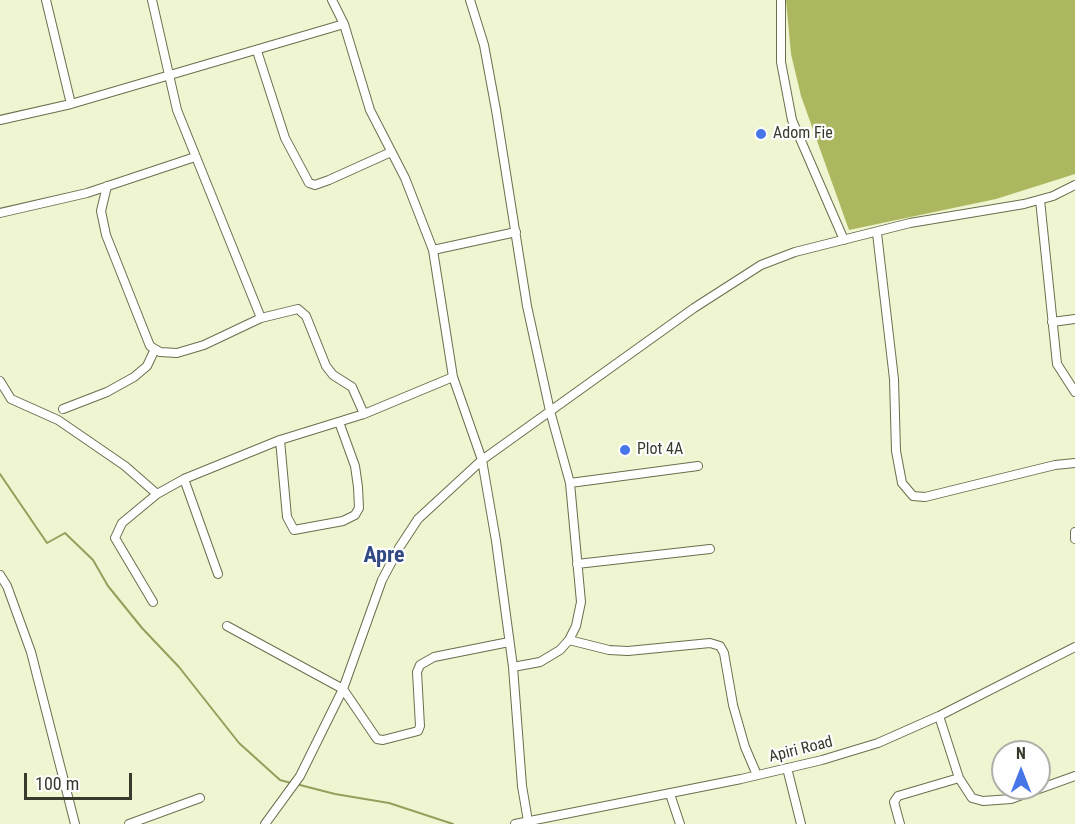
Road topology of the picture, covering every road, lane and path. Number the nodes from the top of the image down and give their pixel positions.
1 (46, 0) edge
2 (152, 0) edge
3 (332, 0) edge
4 (470, 0) edge
5 (781, 0) edge
6 (344, 24) junction
7 (257, 51) junction
8 (169, 76) junction
9 (71, 104) junction
10 (0, 120) edge
11 (391, 152) junction
12 (195, 157) junction
13 (1075, 185) edge
14 (107, 186) junction
15 (1040, 200) junction
16 (0, 213) edge
17 (516, 232) junction
18 (877, 233) junction
19 (844, 240) junction
20 (433, 250) junction
21 (261, 318) junction
22 (1075, 319) edge
23 (1052, 322) junction
24 (155, 349) junction
25 (453, 377) junction
26 (0, 381) edge
27 (1075, 392) edge
28 (63, 409) dead end
29 (550, 411) junction
30 (364, 414) junction
31 (339, 422) junction
32 (280, 440) junction
33 (482, 460) junction
34 (1075, 462) edge
35 (698, 466) dead end
36 (184, 479) junction
37 (570, 483) junction
38 (157, 494) junction
39 (1075, 532) edge
40 (1075, 539) edge
41 (710, 549) dead end
42 (577, 564) junction
43 (218, 574) dead end
44 (0, 575) edge
45 (153, 602) dead end
46 (226, 626) dead end
47 (569, 640) junction
48 (509, 642) junction
49 (1075, 646) edge
50 (513, 667) junction
51 (343, 689) junction
52 (939, 716) junction
53 (787, 768) junction
54 (757, 776) junction
55 (1075, 776) edge
56 (959, 778) junction
57 (670, 794) junction
58 (200, 798) dead end
59 (528, 821) junction
60 (75, 824) edge
61 (129, 824) edge
62 (265, 824) edge
63 (515, 824) edge
64 (680, 824) edge
65 (801, 824) edge
66 (900, 824) edge

1 - 9 street
2 - 8 street
3 - 6 street
4 - 17 street
5 - 19 street
6 - 7 street
6 - 11 street
7 - 8 street
7 - 11 street
8 - 9 street
8 - 12 street
9 - 10 street
11 - 20 street
12 - 14 street
12 - 21 street
13 - 15 street
14 - 16 street
14 - 24 street
15 - 18 street
15 - 23 street
17 - 20 street
17 - 29 street
18 - 19 street
18 - 34 street
19 - 29 street
20 - 25 street
21 - 24 street
21 - 30 street
22 - 23 street
23 - 27 street
24 - 28 street
25 - 30 street
25 - 33 street
26 - 38 street
29 - 33 street
29 - 37 street
30 - 31 street
31 - 32 street
31 - 32 street
32 - 36 street
33 - 48 street
33 - 51 street
35 - 37 street
36 - 38 street
36 - 43 street
37 - 42 street
38 - 45 street
39 - 40 street
41 - 42 street
42 - 47 street
44 - 60 street
46 - 51 street
47 - 50 street
47 - 54 street
48 - 50 street
48 - 51 street
49 - 52 street, Apiri Road
50 - 59 street
51 - 62 street
52 - 53 street, Apiri Road
52 - 56 street
53 - 54 street, Apiri Road
53 - 65 street
54 - 57 street, Apiri Road
55 - 56 street
56 - 66 street
57 - 59 street, Apiri Road
57 - 64 street
58 - 61 street
59 - 63 street, Apiri Road

